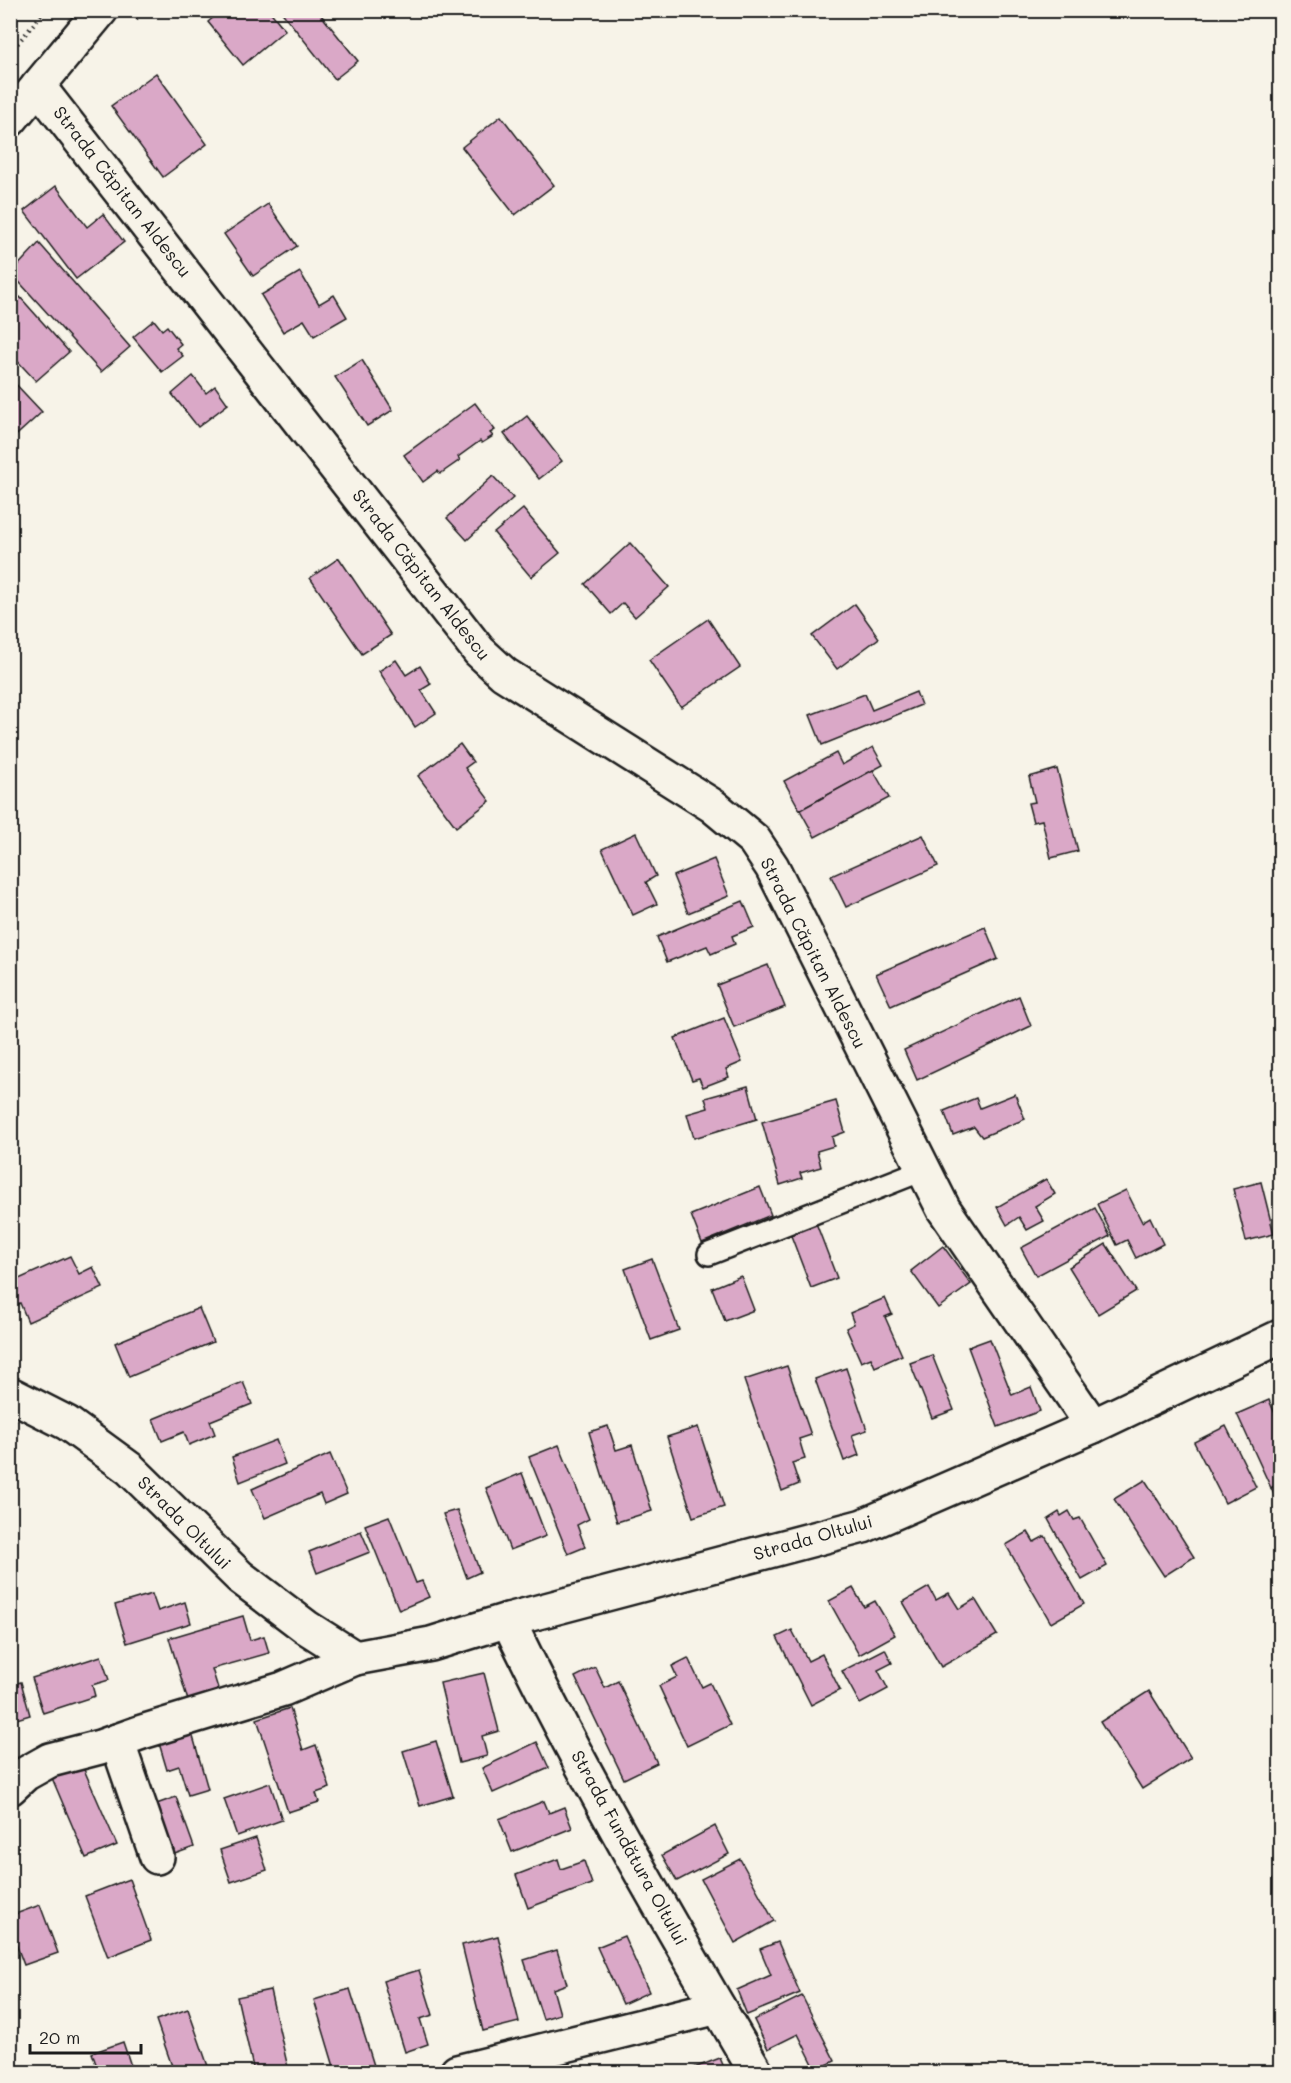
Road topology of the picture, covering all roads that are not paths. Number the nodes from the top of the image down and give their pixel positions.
1 (101, 10) edge
2 (38, 86) junction
3 (10, 120) edge
4 (923, 1170) junction
5 (709, 1254) dead end
6 (1281, 1337) edge
7 (10, 1394) edge
8 (1094, 1426) junction
9 (508, 1620) junction
10 (355, 1658) junction
11 (117, 1741) junction
12 (10, 1788) edge
13 (157, 1857) dead end
14 (718, 2007) junction
15 (457, 2073) edge
16 (756, 2073) edge

1 - 2 street
2 - 3 street
2 - 4 street, Strada Căpitan Aldescu
4 - 5 lane
4 - 8 street, Strada Căpitan Aldescu
6 - 8 street, Strada Oltului
7 - 10 street, Strada Oltului
8 - 9 street, Strada Oltului
9 - 10 street, Strada Oltului
9 - 14 street, Strada Fundătura Oltului
10 - 11 street, Strada Oltului
11 - 12 street, Strada Oltului
11 - 13 street
14 - 15 street
14 - 16 street, Strada Fundătura Oltului

